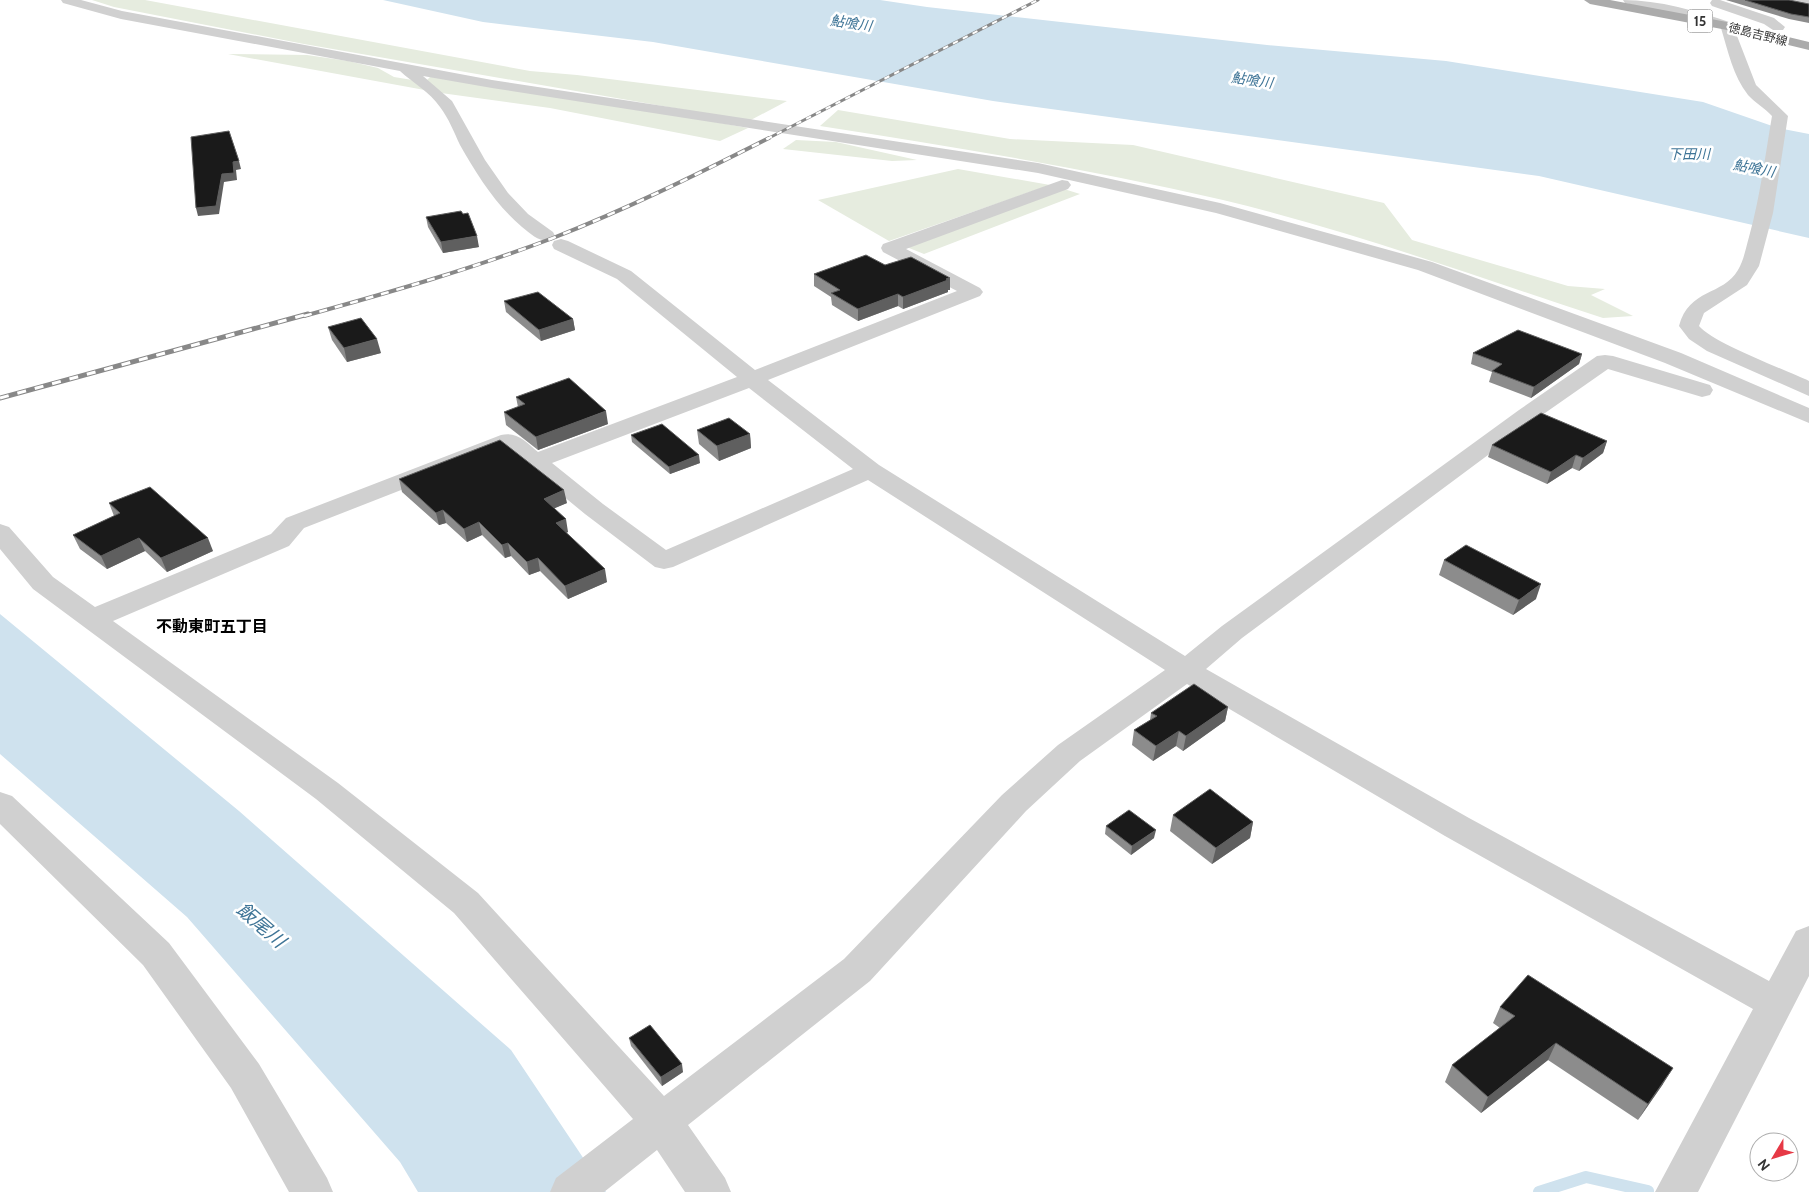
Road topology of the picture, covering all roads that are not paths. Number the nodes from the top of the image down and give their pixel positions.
1 (67, 0) edge
2 (1590, 0) edge
3 (1629, 0) edge
4 (1655, 0) edge
5 (1790, 0) edge
6 (1701, 1) edge
7 (1718, 1) edge
8 (1809, 4) edge
9 (1726, 26) junction
10 (1778, 27) junction
11 (1809, 35) edge
12 (1809, 46) edge
13 (405, 68) junction
14 (1062, 185) dead end
15 (752, 379) junction
16 (1809, 389) edge
17 (1702, 390) dead end
18 (1809, 416) edge
19 (535, 461) junction
20 (870, 470) junction
21 (0, 532) edge
22 (92, 618) junction
23 (1186, 670) junction
24 (0, 804) edge
25 (1809, 941) edge
26 (1791, 990) edge
27 (655, 1126) junction
28 (312, 1192) edge
29 (571, 1192) edge
30 (710, 1192) edge
31 (1676, 1192) edge

1 - 13 street
2 - 9 main road, 徳島吉野線 / 15
3 - 9 street
4 - 10 main road, 徳島吉野線 / 15
5 - 8 street
6 - 7 street
7 - 10 street
9 - 12 main road, 徳島吉野線 / 15
9 - 16 street
10 - 11 main road, 徳島吉野線 / 15
13 - 15 street
13 - 18 street
14 - 15 street
15 - 19 street
15 - 20 street
17 - 23 street
19 - 20 street
19 - 22 street
20 - 23 street
21 - 22 street
22 - 27 street
23 - 26 street
23 - 27 street
24 - 28 street
25 - 26 street
26 - 31 street
27 - 29 street
27 - 30 street

